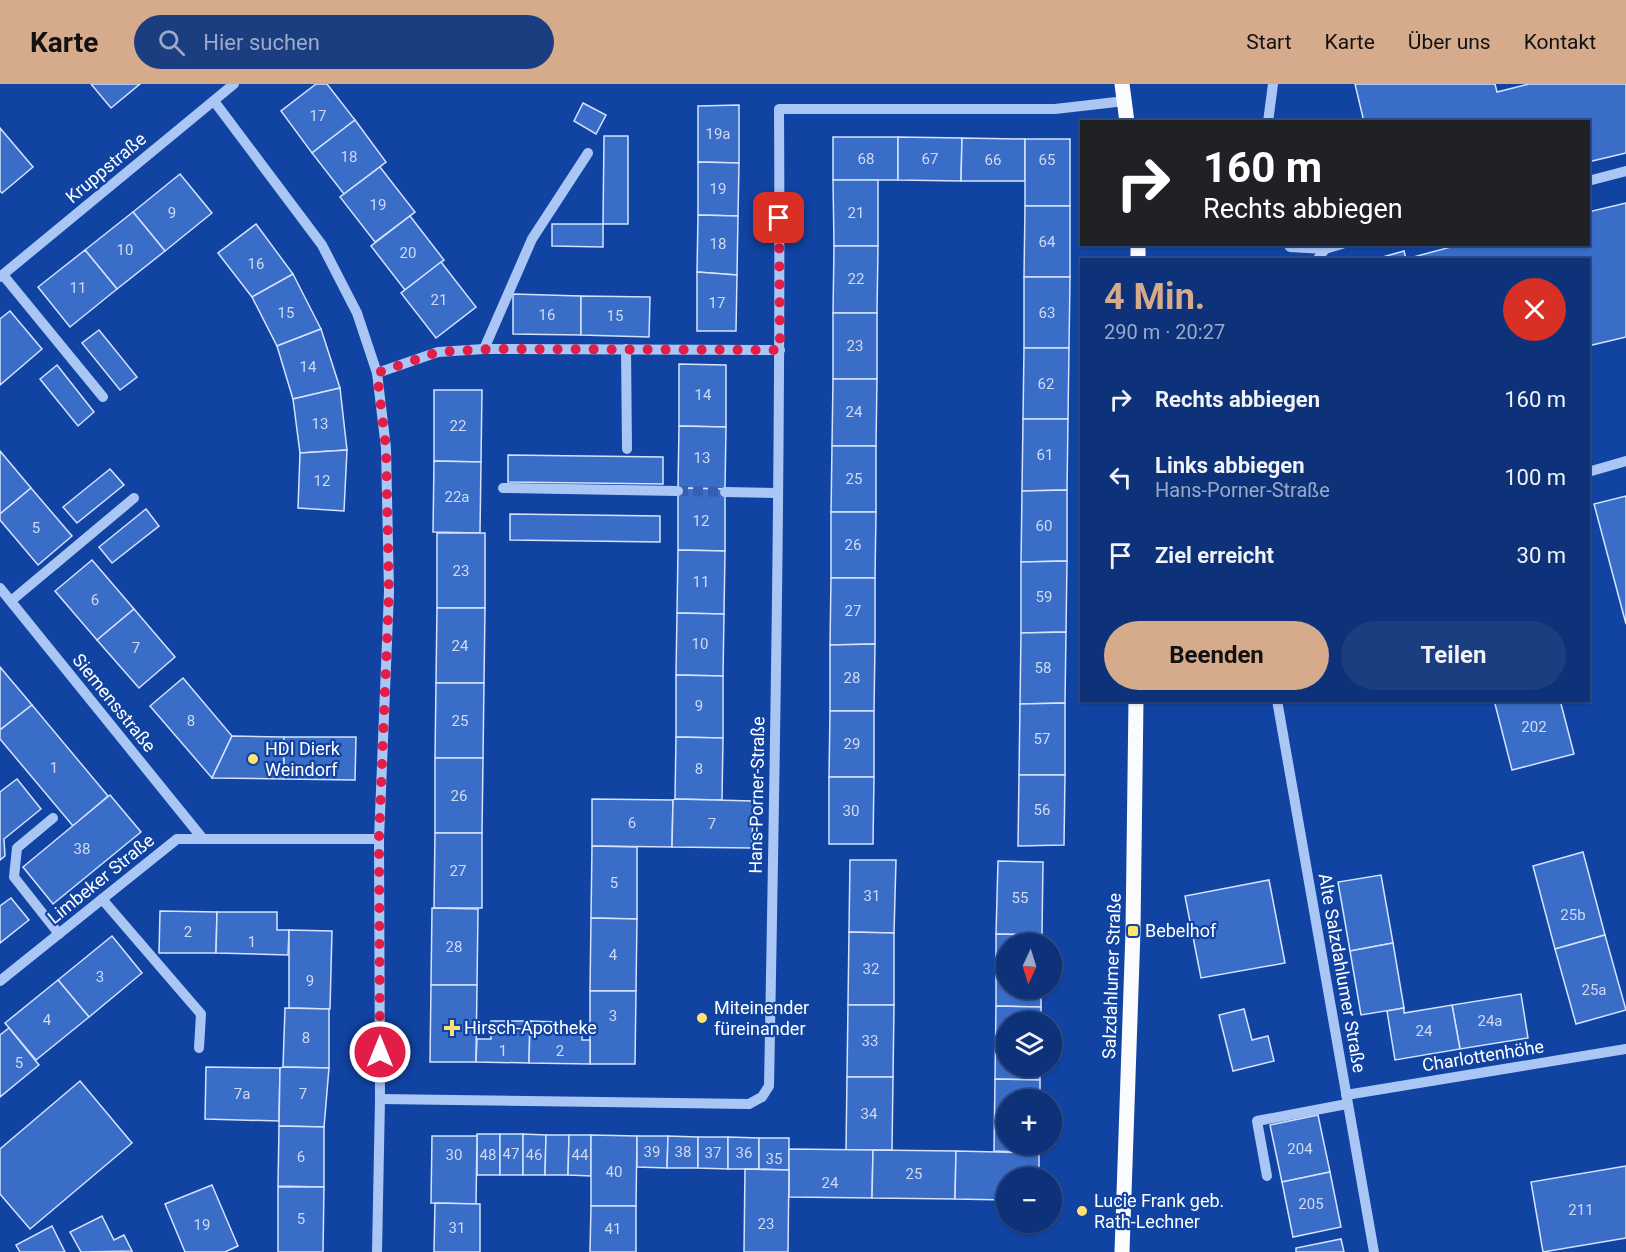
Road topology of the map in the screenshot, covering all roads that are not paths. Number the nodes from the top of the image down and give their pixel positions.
1 (234, 84) edge
2 (1122, 84) edge
3 (1273, 84) edge
4 (213, 101) junction
5 (1125, 101) junction
6 (1127, 120) edge
7 (1268, 120) edge
8 (588, 153) dead end
9 (1626, 171) edge
10 (1590, 180) edge
11 (1289, 246) edge
12 (1335, 246) edge
13 (1325, 249) junction
14 (1318, 258) edge
15 (1, 276) edge
16 (484, 349) junction
17 (626, 349) junction
18 (780, 350) junction
19 (377, 373) junction
20 (103, 397) dead end
21 (627, 449) dead end
22 (1626, 461) edge
23 (1590, 471) edge
24 (503, 489) dead end
25 (678, 491) tunnel mouth
26 (725, 492) tunnel mouth
27 (778, 492) junction
28 (134, 498) dead end
29 (0, 588) edge
30 (11, 601) junction
31 (1136, 702) edge
32 (1277, 702) edge
33 (53, 818) dead end
34 (379, 838) junction
35 (203, 839) junction
36 (102, 899) junction
37 (59, 934) junction
38 (0, 981) edge
39 (199, 1048) dead end
40 (1626, 1049) edge
41 (380, 1099) junction
42 (1347, 1100) junction
43 (1267, 1176) dead end
44 (377, 1252) edge
45 (1122, 1252) edge
46 (1374, 1252) edge

1 - 4 street, Kruppstraße
2 - 5 main road
3 - 7 street
4 - 15 street, Kruppstraße
4 - 19 street
5 - 6 main road
5 - 18 street, Hans-Porner-Straße
8 - 16 street
9 - 10 street
11 - 13 street
12 - 13 street
13 - 14 street
15 - 20 street
16 - 17 street
16 - 19 street
17 - 18 street
17 - 21 street
18 - 27 street, Hans-Porner-Straße
19 - 34 street
22 - 23 street
24 - 25 street
26 - 27 street
27 - 41 street, Hans-Porner-Straße
28 - 30 street
29 - 30 street, Siemensstraße
30 - 35 street, Siemensstraße
31 - 45 main road, Salzdahlumer Straße
32 - 42 street, Alte Salzdahlumer Straße
33 - 37 street
34 - 35 street, Limbeker Straße
34 - 41 street
35 - 36 street, Limbeker Straße
36 - 37 street, Limbeker Straße
36 - 39 street
37 - 38 street, Limbeker Straße
40 - 42 street, Charlottenhöhe
41 - 44 street
42 - 43 street, Charlottenhöhe
42 - 46 street, Alte Salzdahlumer Straße

